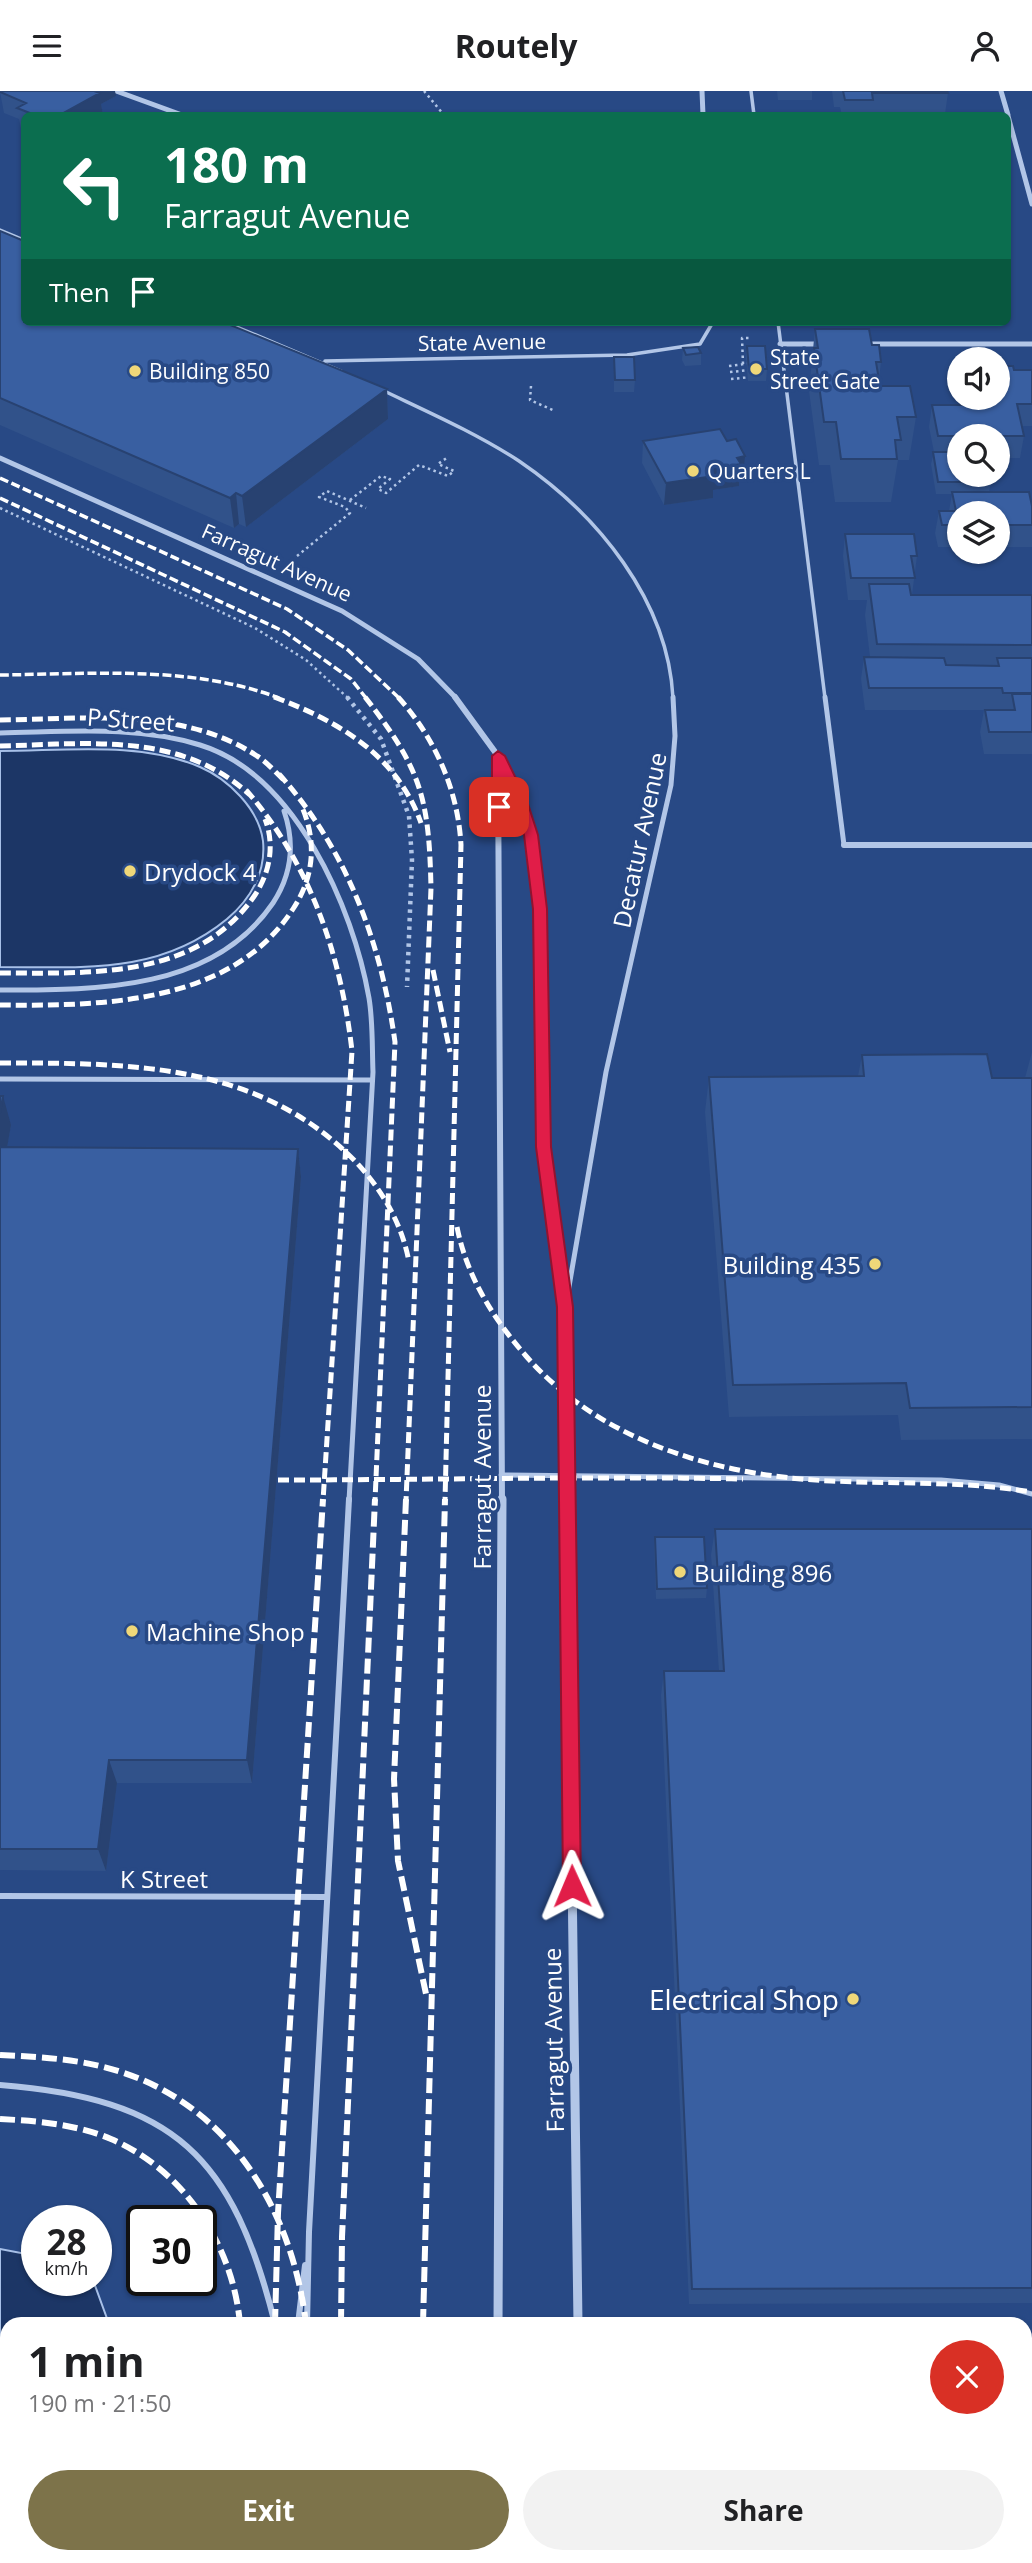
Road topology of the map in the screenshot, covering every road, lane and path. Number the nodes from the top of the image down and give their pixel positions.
1 (116, 91) edge
2 (424, 91) edge
3 (702, 91) edge
4 (751, 91) edge
5 (1001, 91) edge
6 (174, 112) edge
7 (442, 112) edge
8 (703, 112) edge
9 (754, 112) edge
10 (1007, 112) edge
11 (1011, 127) edge
12 (1032, 204) edge
13 (0, 230) edge
14 (21, 239) edge
15 (235, 326) edge
16 (710, 326) edge
17 (778, 326) edge
18 (780, 344) junction
19 (825, 344) edge
20 (853, 344) edge
21 (1032, 344) edge
22 (322, 362) junction
23 (345, 372) edge
24 (531, 375) dead end
25 (379, 389) edge
26 (555, 411) dead end
27 (449, 456) dead end
28 (0, 458) edge
29 (350, 500) junction
30 (0, 508) edge
31 (366, 508) dead end
32 (295, 557) dead end
33 (0, 733) edge
34 (498, 756) junction
35 (281, 801) junction
36 (844, 845) joint
37 (1032, 845) edge
38 (407, 987) dead end
39 (0, 989) edge
40 (0, 1079) edge
41 (372, 1080) junction
42 (565, 1307) junction
43 (501, 1475) junction
44 (568, 1476) junction
45 (1032, 1494) edge
46 (0, 1896) edge
47 (327, 1897) junction
48 (0, 2085) edge
49 (309, 2232) junction
50 (273, 2317) edge
51 (299, 2317) edge
52 (307, 2317) edge
53 (498, 2317) edge
54 (578, 2317) edge

1 - 6 street
2 - 7 path
3 - 8 street
4 - 9 lane
5 - 10 street
11 - 12 street
13 - 14 lane
15 - 22 lane
16 - 22 lane, State Avenue
17 - 18 lane
18 - 19 street
18 - 36 lane
20 - 21 street
22 - 23 lane
24 - 26 path
25 - 42 lane, Decatur Avenue
27 - 29 path
28 - 34 street, Farragut Avenue
29 - 31 path
29 - 32 path
30 - 38 path
33 - 35 lane, P Street
34 - 42 street, Farragut Avenue
34 - 43 street, Farragut Avenue
35 - 39 lane
35 - 41 lane
36 - 37 street
40 - 41 lane
41 - 47 lane
42 - 44 street, Farragut Avenue
43 - 44 lane
43 - 53 street, Farragut Avenue
44 - 45 lane
44 - 54 street, Farragut Avenue
46 - 47 lane, K Street
47 - 49 lane
48 - 50 lane
49 - 51 lane
49 - 52 lane

